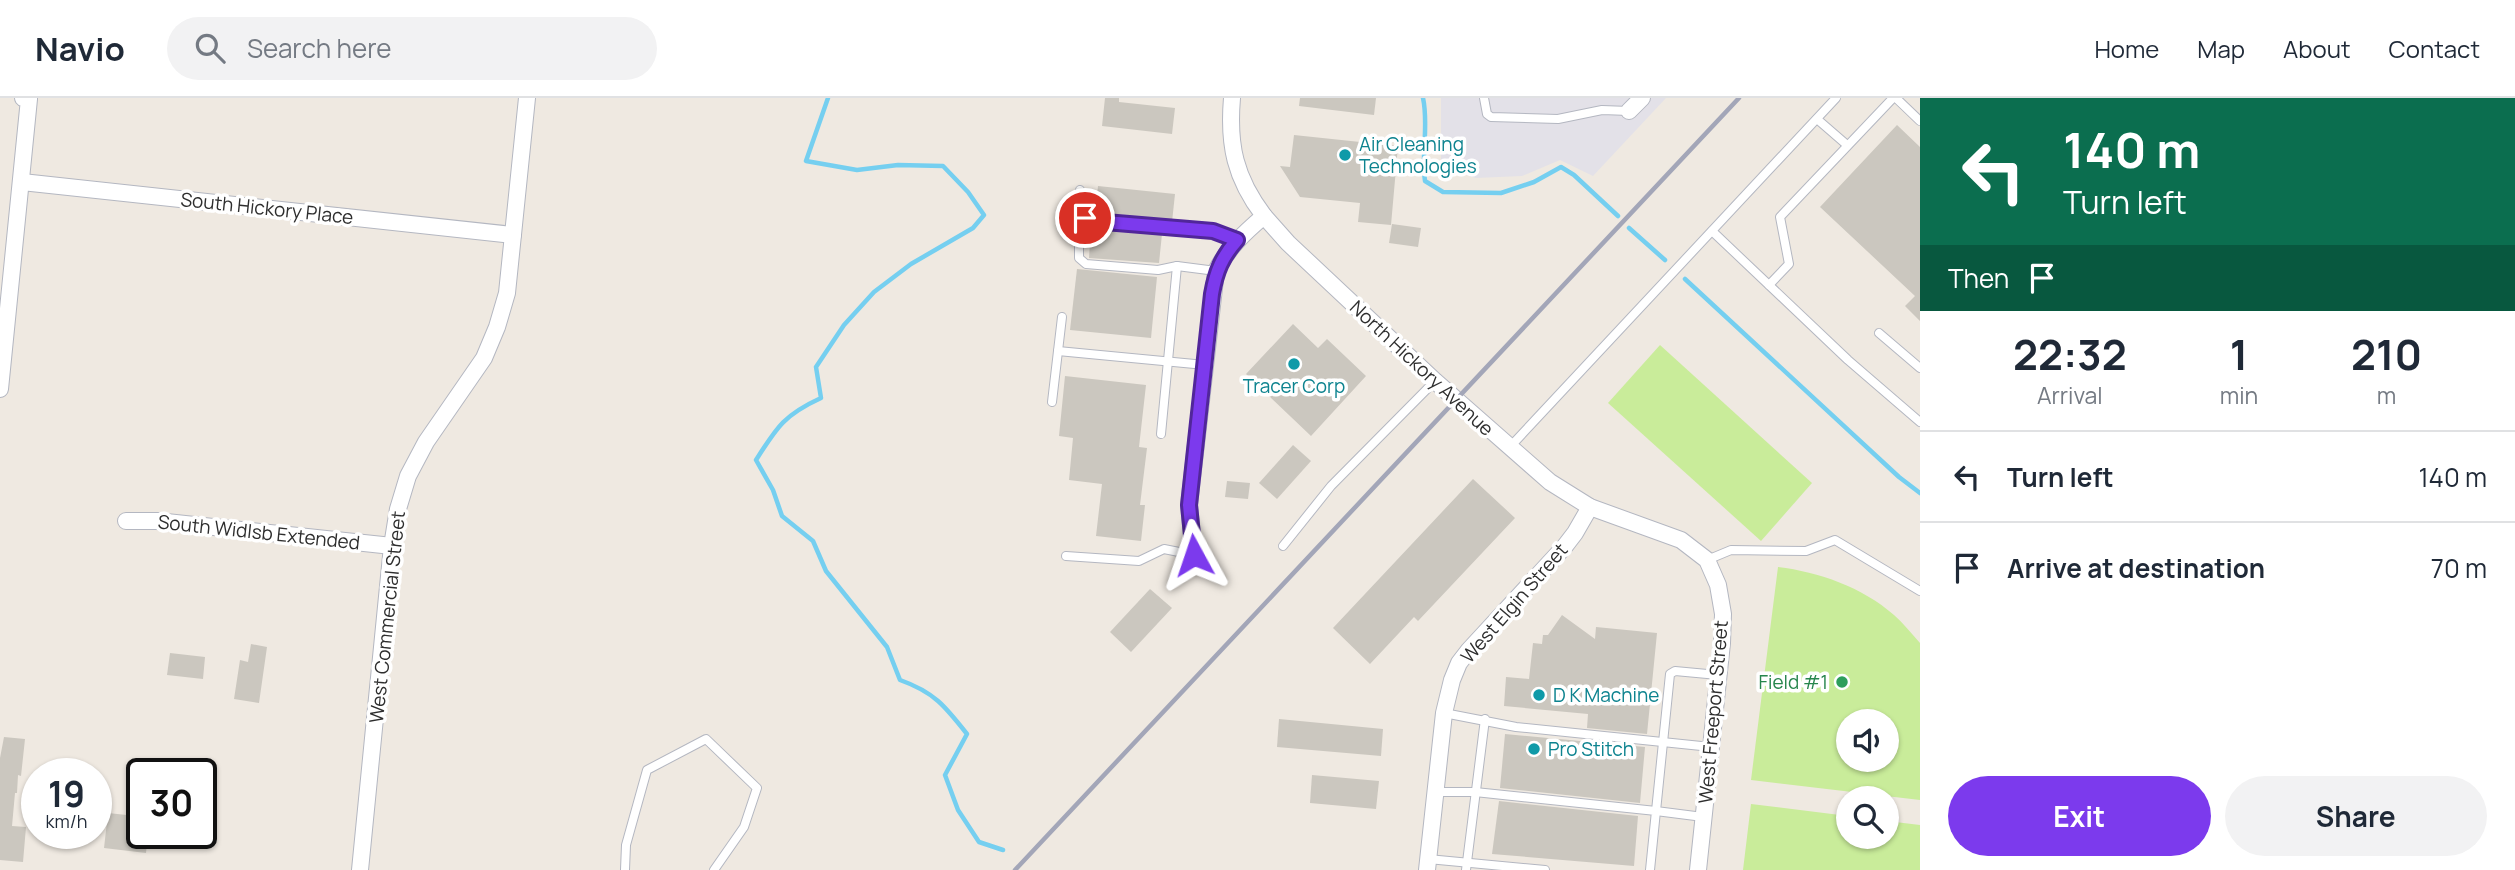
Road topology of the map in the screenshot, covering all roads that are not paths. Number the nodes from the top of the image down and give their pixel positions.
1 (23, 98) edge
2 (527, 98) edge
3 (1232, 98) edge
4 (1484, 98) edge
5 (1642, 98) edge
6 (1836, 98) edge
7 (1895, 98) edge
8 (29, 99) edge
9 (1629, 111) joint
10 (1817, 119) junction
11 (1920, 121) edge
12 (1847, 145) junction
13 (22, 181) junction
14 (1080, 190) dead end
15 (1264, 216) junction
16 (1712, 231) junction
17 (513, 234) junction
18 (1237, 240) junction
19 (1079, 242) dead end
20 (1177, 266) junction
21 (1216, 271) junction
22 (1769, 285) junction
23 (1062, 317) dead end
24 (1880, 333) dead end
25 (1058, 351) junction
26 (1167, 363) junction
27 (1205, 365) junction
28 (1920, 368) edge
29 (1435, 381) junction
30 (0, 389) edge
31 (1052, 402) dead end
32 (1920, 422) edge
33 (1161, 434) dead end
34 (1508, 448) junction
35 (1590, 507) junction
36 (127, 521) dead end
37 (392, 546) junction
38 (1283, 546) dead end
39 (1194, 555) joint
40 (1066, 556) dead end
41 (1707, 560) junction
42 (1920, 591) edge
43 (1718, 675) junction
44 (1444, 713) junction
45 (1485, 719) junction
46 (1663, 742) junction
47 (1711, 747) junction
48 (1434, 792) junction
49 (1475, 792) junction
50 (1656, 811) junction
51 (1703, 817) junction
52 (1427, 864) edge
53 (1467, 866) edge
54 (360, 870) edge
55 (625, 870) edge
56 (714, 870) edge
57 (1545, 870) edge
58 (1650, 870) edge
59 (1698, 870) edge

1 - 8 street
2 - 17 street, West Commercial Street
3 - 15 street, North Hickory Avenue
4 - 9 lane
5 - 9 street
6 - 10 lane
7 - 11 lane
7 - 12 lane
8 - 13 street
10 - 12 lane
10 - 16 lane
12 - 22 lane
13 - 17 street, South Hickory Place
13 - 30 street
14 - 18 lane
15 - 18 street
15 - 29 street, North Hickory Avenue
16 - 22 lane
16 - 34 lane
17 - 37 street, West Commercial Street
18 - 21 street
19 - 20 lane
20 - 21 lane
20 - 26 lane
21 - 27 street
22 - 32 lane
23 - 25 lane
24 - 28 lane
25 - 26 lane
25 - 31 lane
26 - 27 lane
26 - 33 lane
27 - 39 street
29 - 34 street, North Hickory Avenue
29 - 38 lane
34 - 35 street, North Hickory Avenue
35 - 41 street
35 - 44 street, West Elgin Street
36 - 37 street, South Widlsb Extended
37 - 54 street, West Commercial Street
39 - 40 lane
41 - 42 lane
41 - 43 street, West Freeport Street
43 - 46 lane
43 - 47 street, West Freeport Street
44 - 45 lane
44 - 48 street, West Elgin Street
45 - 46 lane
45 - 49 lane
46 - 47 lane
46 - 50 lane
47 - 51 street, West Freeport Street
48 - 49 lane
48 - 52 street, West Elgin Street
49 - 50 lane
49 - 53 lane
50 - 51 lane
50 - 58 lane
51 - 59 street, West Freeport Street
52 - 53 lane
53 - 57 lane
55 - 56 lane

